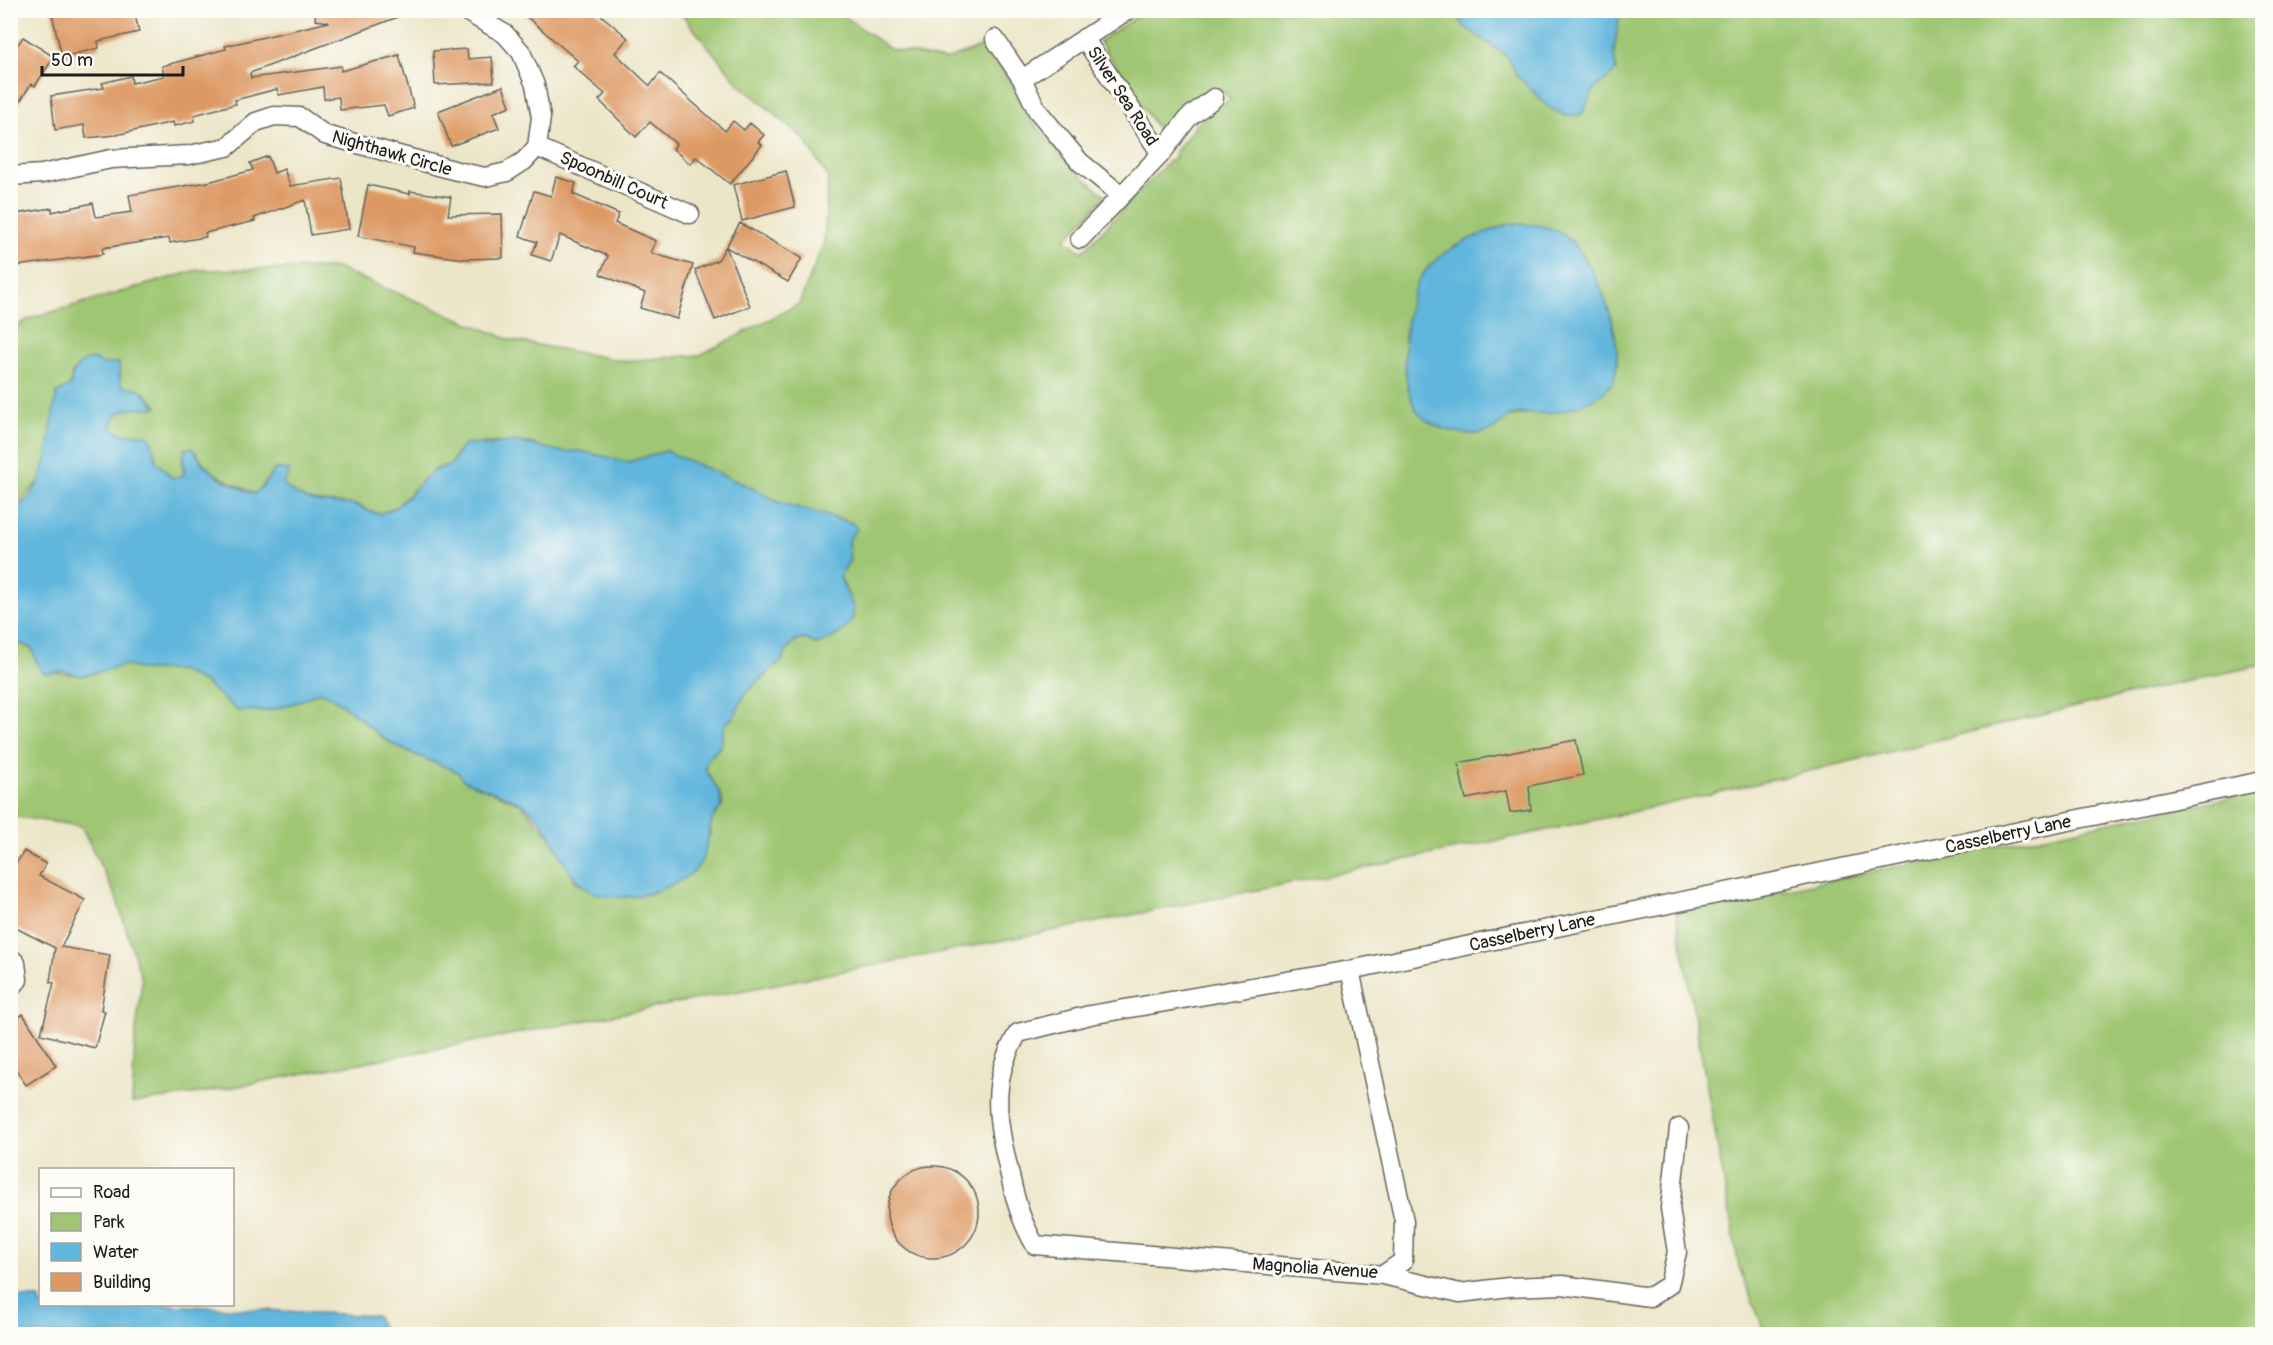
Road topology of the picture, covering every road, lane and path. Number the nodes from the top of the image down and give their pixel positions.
1 (464, 10) edge
2 (1128, 10) edge
3 (1084, 38) junction
4 (995, 39) dead end
5 (1022, 79) junction
6 (1214, 98) dead end
7 (537, 147) junction
8 (1161, 154) junction
9 (10, 176) edge
10 (1121, 195) junction
11 (690, 214) dead end
12 (1080, 238) dead end
13 (2262, 781) edge
14 (10, 957) edge
15 (1350, 970) junction
16 (10, 989) edge
17 (1679, 1128) dead end
18 (1035, 1245) joint
19 (1383, 1275) junction

1 - 7 street
2 - 3 street, Silver Sea Road
3 - 5 street, Silver Sea Road
3 - 8 street, Silver Sea Road
4 - 5 street
5 - 10 street
6 - 8 street, Silver Sea Road
7 - 9 street, Nighthawk Circle
7 - 11 street, Spoonbill Court
8 - 10 street, Silver Sea Road
10 - 12 street, Silver Sea Road
13 - 15 street, Casselberry Lane
14 - 16 street
15 - 18 street, Casselberry Lane
15 - 19 street, Magnolia Avenue
17 - 19 street
18 - 19 street, Magnolia Avenue

